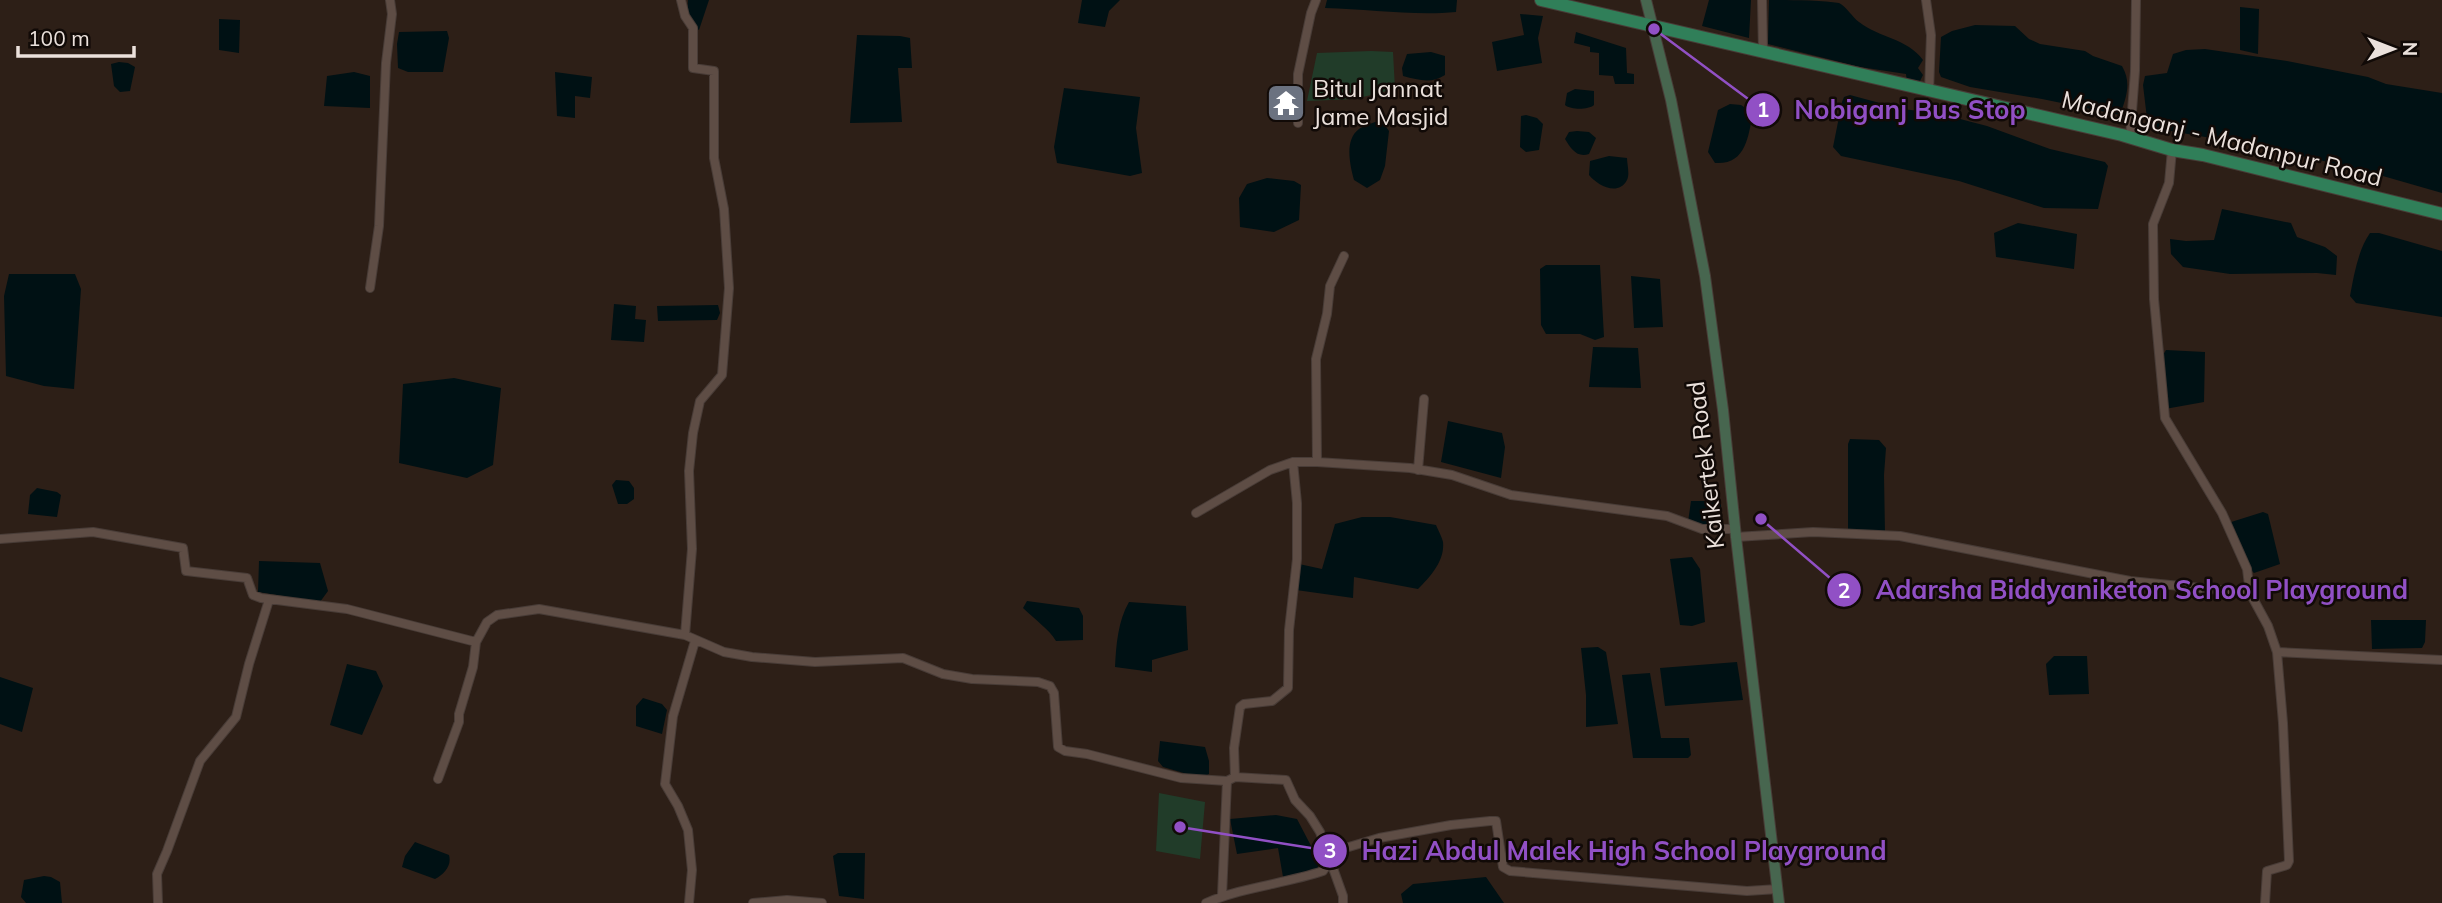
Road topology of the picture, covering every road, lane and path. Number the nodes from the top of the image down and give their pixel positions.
1 (390, 0) edge
2 (681, 0) edge
3 (1317, 0) edge
4 (1541, 0) edge
5 (1646, 0) edge
6 (1762, 0) edge
7 (1926, 0) edge
8 (2136, 0) edge
9 (1654, 26) junction
10 (1763, 52) junction
11 (1929, 92) junction
12 (1298, 123) dead end
13 (2130, 138) junction
14 (2172, 150) junction
15 (2442, 214) edge
16 (1344, 256) dead end
17 (370, 288) dead end
18 (1424, 399) dead end
19 (1293, 462) junction
20 (1317, 462) junction
21 (1418, 470) junction
22 (1196, 513) dead end
23 (1735, 533) junction
24 (0, 539) edge
25 (2250, 593) junction
26 (269, 600) junction
27 (685, 635) junction
28 (695, 641) junction
29 (476, 642) junction
30 (2277, 652) junction
31 (2442, 660) edge
32 (438, 779) dead end
33 (1231, 779) junction
34 (1331, 859) junction
35 (1778, 889) junction
36 (1222, 896) junction
37 (158, 903) edge
38 (689, 903) edge
39 (753, 903) edge
40 (822, 903) edge
41 (1206, 903) edge
42 (1343, 903) edge
43 (1779, 903) edge
44 (2265, 903) edge

1 - 17 street
2 - 27 street
3 - 12 street
4 - 9 main road, Madanganj - Madanpur Road
5 - 9 main road, Kaikertek Road
6 - 10 street
7 - 11 street
8 - 13 street
9 - 10 main road, Madanganj - Madanpur Road
9 - 23 main road, Kaikertek Road
10 - 11 main road, Madanganj - Madanpur Road
11 - 13 main road, Madanganj - Madanpur Road
13 - 14 main road, Madanganj - Madanpur Road
14 - 15 main road, Madanganj - Madanpur Road
14 - 25 street
16 - 20 street
18 - 21 street
19 - 20 street
19 - 22 street
19 - 33 street
20 - 21 street
21 - 23 street
23 - 25 street
23 - 35 main road, Kaikertek Road
24 - 26 street
25 - 30 street
26 - 29 street
26 - 37 street
27 - 28 street
27 - 29 street
28 - 33 street
28 - 38 street
29 - 32 street
30 - 31 street
30 - 44 street
33 - 34 street
33 - 36 street
34 - 35 street
34 - 36 street
34 - 42 street
35 - 43 main road, Kaikertek Road
36 - 41 street
39 - 40 street

